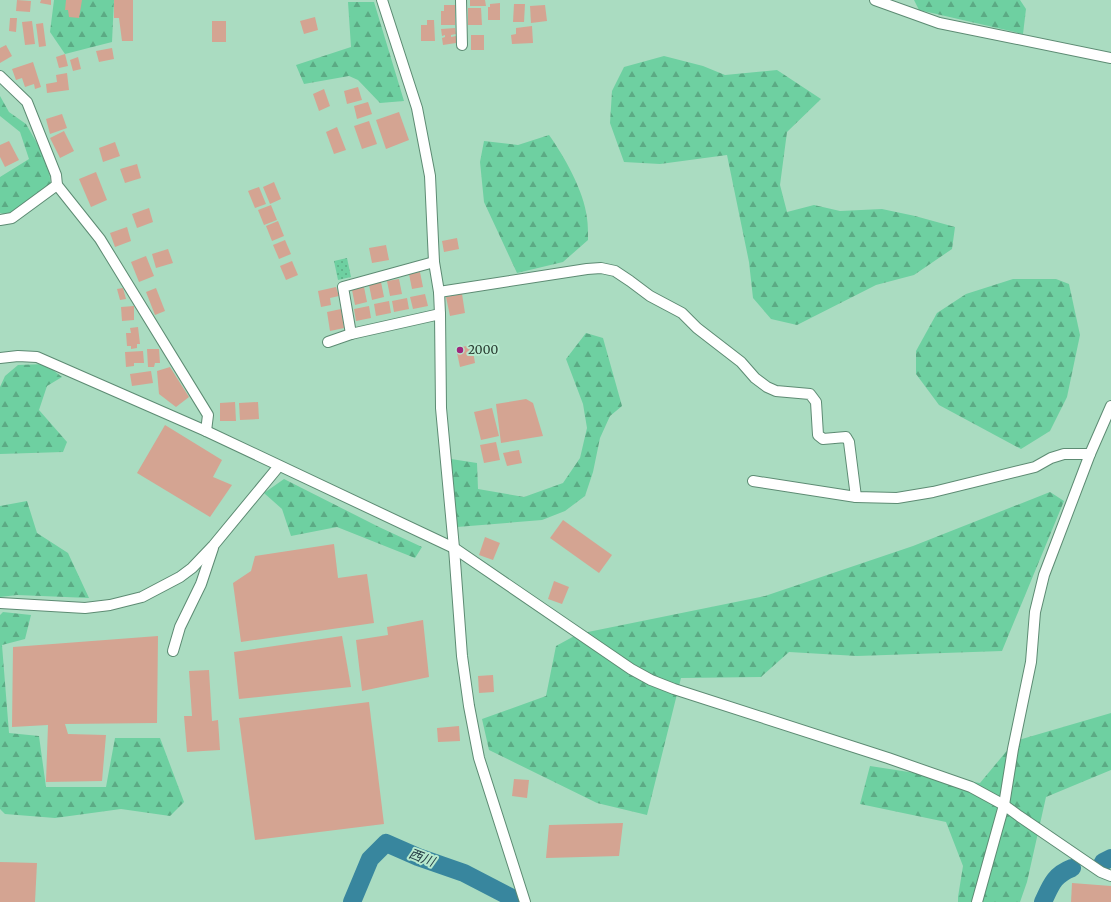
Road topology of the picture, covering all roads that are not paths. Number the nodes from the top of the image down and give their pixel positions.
1 (382, 0) edge
2 (461, 0) edge
3 (875, 0) edge
4 (462, 45) dead end
5 (1111, 58) edge
6 (0, 76) edge
7 (57, 185) junction
8 (0, 220) edge
9 (434, 262) junction
10 (439, 292) junction
11 (440, 314) junction
12 (351, 334) junction
13 (328, 342) dead end
14 (0, 358) edge
15 (1111, 406) edge
16 (206, 431) junction
17 (1090, 454) junction
18 (279, 466) junction
19 (753, 481) dead end
20 (856, 497) junction
21 (213, 546) junction
22 (454, 548) junction
23 (0, 603) edge
24 (173, 651) dead end
25 (1004, 805) junction
26 (1111, 876) edge
27 (524, 898) edge
28 (977, 902) edge

1 - 9 street
2 - 4 street
3 - 5 street
6 - 7 street
7 - 8 street
7 - 16 street
9 - 10 street
9 - 12 street
10 - 11 street
10 - 20 street
11 - 12 street
11 - 22 street
12 - 13 street
14 - 16 street
15 - 17 street
16 - 18 street
17 - 20 street
17 - 25 street
18 - 21 street
18 - 22 street
19 - 20 street
21 - 23 street
21 - 24 street
22 - 25 street
22 - 27 street
25 - 26 street
25 - 28 street

